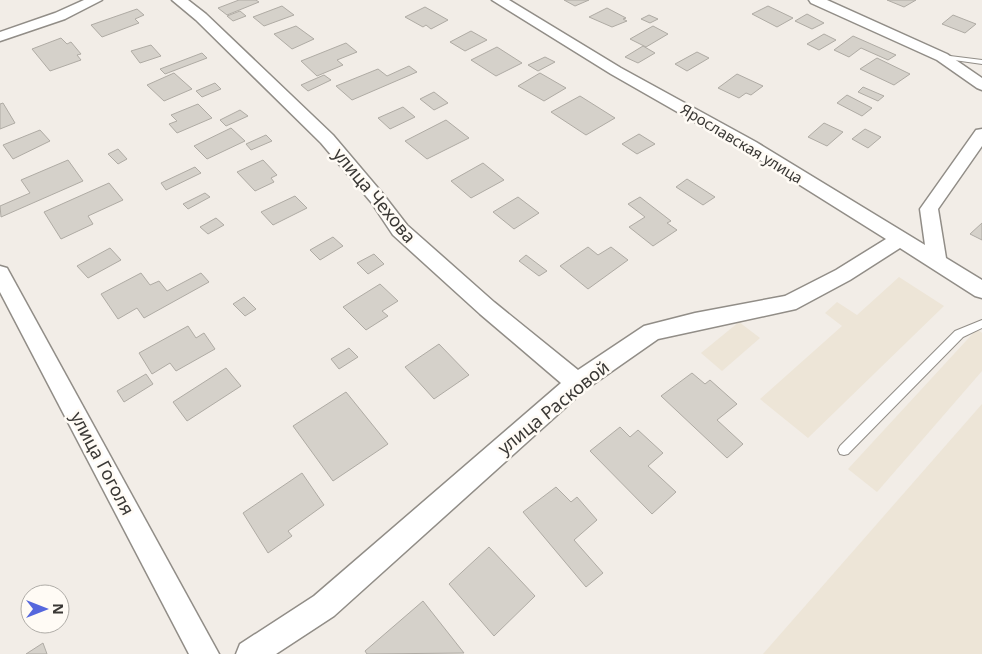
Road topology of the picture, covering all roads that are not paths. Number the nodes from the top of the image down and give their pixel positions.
1 (95, 0) edge
2 (179, 0) edge
3 (499, 0) edge
4 (816, 0) edge
5 (0, 37) edge
6 (942, 57) junction
7 (982, 62) edge
8 (982, 85) edge
9 (981, 137) edge
10 (899, 240) junction
11 (937, 263) junction
12 (0, 273) edge
13 (982, 290) edge
14 (982, 324) edge
15 (577, 383) junction
16 (844, 450) dead end
17 (205, 654) edge
18 (250, 654) edge

1 - 5 street
2 - 15 street, улица Чехова
3 - 10 street, Ярославская улица
4 - 6 street
6 - 7 lane
6 - 8 street
9 - 11 street
10 - 11 street, Ярославская улица
10 - 15 street, улица Расковой
11 - 13 street, Ярославская улица
12 - 17 street, улица Гоголя
14 - 16 lane
15 - 18 street, улица Расковой

